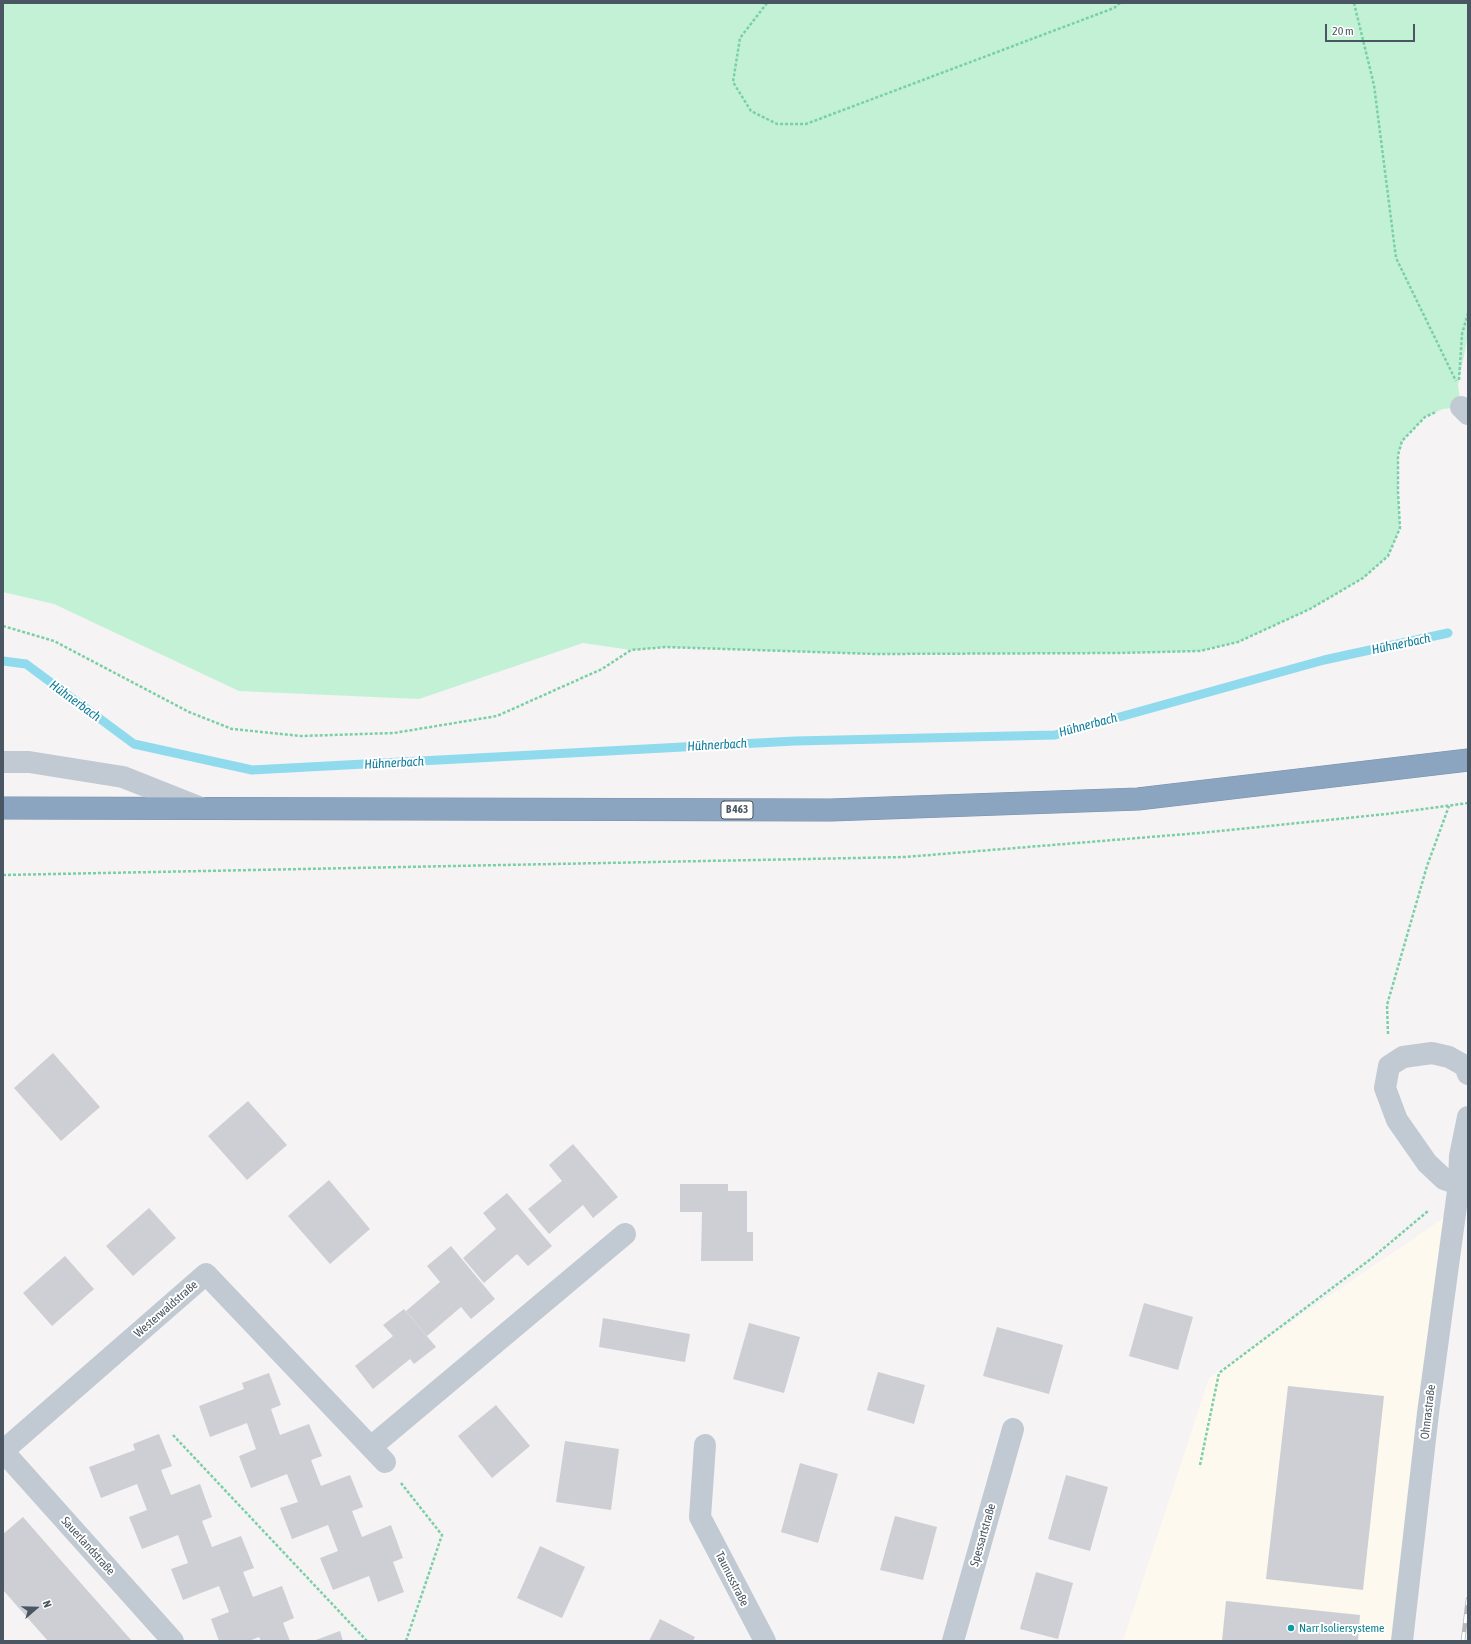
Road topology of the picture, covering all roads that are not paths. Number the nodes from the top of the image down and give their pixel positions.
1 (1468, 760) edge
2 (3, 762) edge
3 (3, 808) edge
4 (201, 808) junction
5 (1468, 1074) edge
6 (1468, 1117) edge
7 (1459, 1184) junction
8 (625, 1234) dead end
9 (1013, 1429) dead end
10 (705, 1445) dead end
11 (3, 1451) edge
12 (173, 1641) edge
13 (765, 1641) edge
14 (953, 1641) edge
15 (1402, 1641) edge

1 - 4 highway, B 463
2 - 4 street
3 - 4 highway, B 463
5 - 7 street
6 - 7 street, Ohnrastraße
7 - 15 street, Ohnrastraße
8 - 11 street, Westerwaldstraße
9 - 14 street, Spessartstraße
10 - 13 street, Taunusstraße
11 - 12 street, Sauerlandstraße

